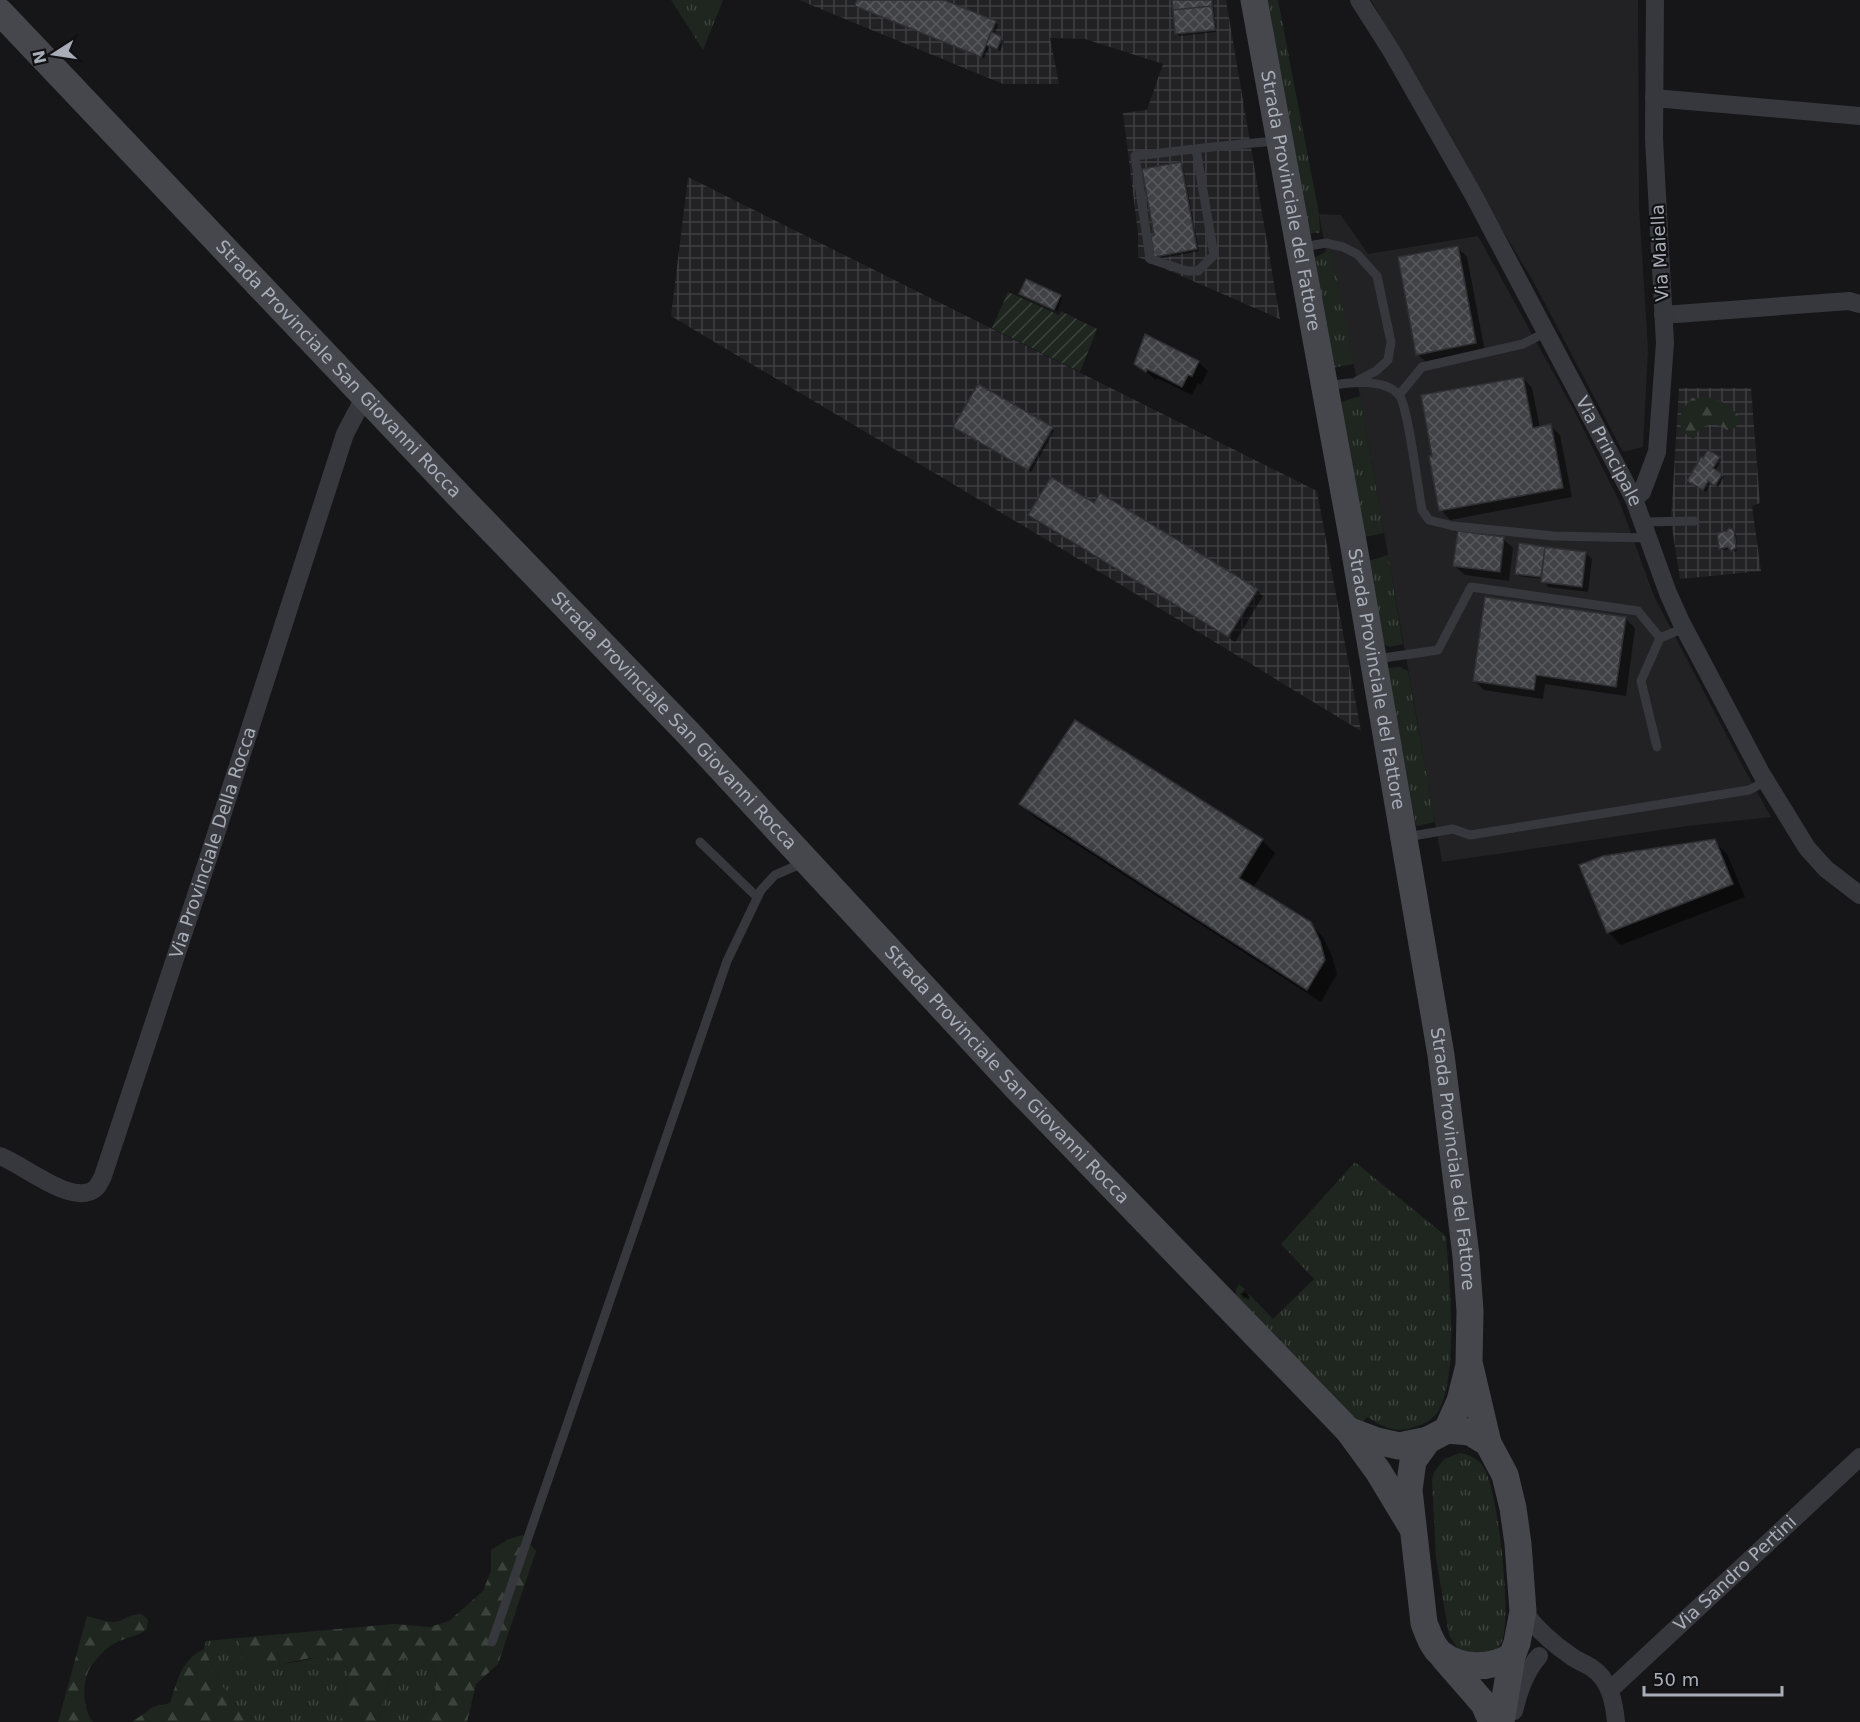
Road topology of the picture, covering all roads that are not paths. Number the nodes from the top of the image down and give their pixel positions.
1 (1254, 0) edge
2 (1359, 0) edge
3 (1655, 0) edge
4 (0, 12) edge
5 (1654, 98) junction
6 (1860, 116) edge
7 (1279, 141) junction
8 (1197, 149) junction
9 (1299, 248) junction
10 (1860, 304) edge
11 (1663, 315) junction
12 (1546, 332) junction
13 (1357, 381) junction
14 (1324, 387) junction
15 (1399, 395) junction
16 (365, 396) junction
17 (1634, 499) junction
18 (1695, 521) dead end
19 (1647, 530) junction
20 (1684, 628) junction
21 (1660, 638) junction
22 (1373, 660) junction
23 (1657, 747) dead end
24 (1766, 782) junction
25 (1404, 837) junction
26 (700, 842) dead end
27 (807, 861) junction
28 (1860, 895) edge
29 (757, 897) junction
30 (0, 1156) edge
31 (1470, 1362) junction
32 (1348, 1430) junction
33 (1437, 1435) junction
34 (1488, 1443) junction
35 (1860, 1456) edge
36 (1413, 1529) junction
37 (1523, 1611) junction
38 (492, 1642) dead end
39 (1439, 1652) junction
40 (1526, 1656) junction
41 (1572, 1657) junction
42 (1610, 1690) junction
43 (1492, 1722) edge
44 (1501, 1722) edge
45 (1512, 1722) edge
46 (1616, 1722) edge

1 - 7 main road, Strada Provinciale del Fattore
2 - 12 street, Via Principale
3 - 5 street, Via Maiella
4 - 16 main road, Strada Provinciale San Giovanni Rocca
5 - 6 street
5 - 11 street, Via Maiella
7 - 8 lane
7 - 9 main road, Strada Provinciale del Fattore
8 - 8 lane
9 - 13 lane
9 - 14 main road, Strada Provinciale del Fattore
10 - 11 street
11 - 17 street, Via Maiella
12 - 15 lane
12 - 17 street, Via Principale
13 - 14 lane
13 - 15 lane
14 - 22 main road, Strada Provinciale del Fattore
15 - 19 lane
16 - 27 main road, Strada Provinciale San Giovanni Rocca
16 - 30 street, Via Provinciale Della Rocca
17 - 19 street, Via Principale
18 - 19 lane
19 - 20 street, Via Principale
20 - 21 lane
20 - 24 street, Via Principale
21 - 22 lane
21 - 23 lane
22 - 25 main road, Strada Provinciale del Fattore
24 - 25 lane
24 - 28 street, Via Principale
25 - 31 main road, Strada Provinciale del Fattore
26 - 29 lane
27 - 29 lane
27 - 32 main road, Strada Provinciale San Giovanni Rocca
29 - 38 lane
31 - 33 main road, Strada Provinciale del Fattore
31 - 34 main road, Strada Provinciale del Fattore
32 - 33 main road, Strada Provinciale San Giovanni Rocca
32 - 36 main road, Strada Provinciale San Giovanni Rocca
33 - 34 main road
33 - 36 main road, Strada Provinciale del Fattore
34 - 37 main road, Strada Provinciale del Fattore
35 - 42 street, Via Sandro Pertini
36 - 39 main road, Strada Provinciale del Fattore
37 - 40 main road, Strada Provinciale del Fattore
37 - 41 street
39 - 40 main road
39 - 43 main road
40 - 41 street
40 - 44 main road
40 - 45 street
41 - 42 street
42 - 46 street

